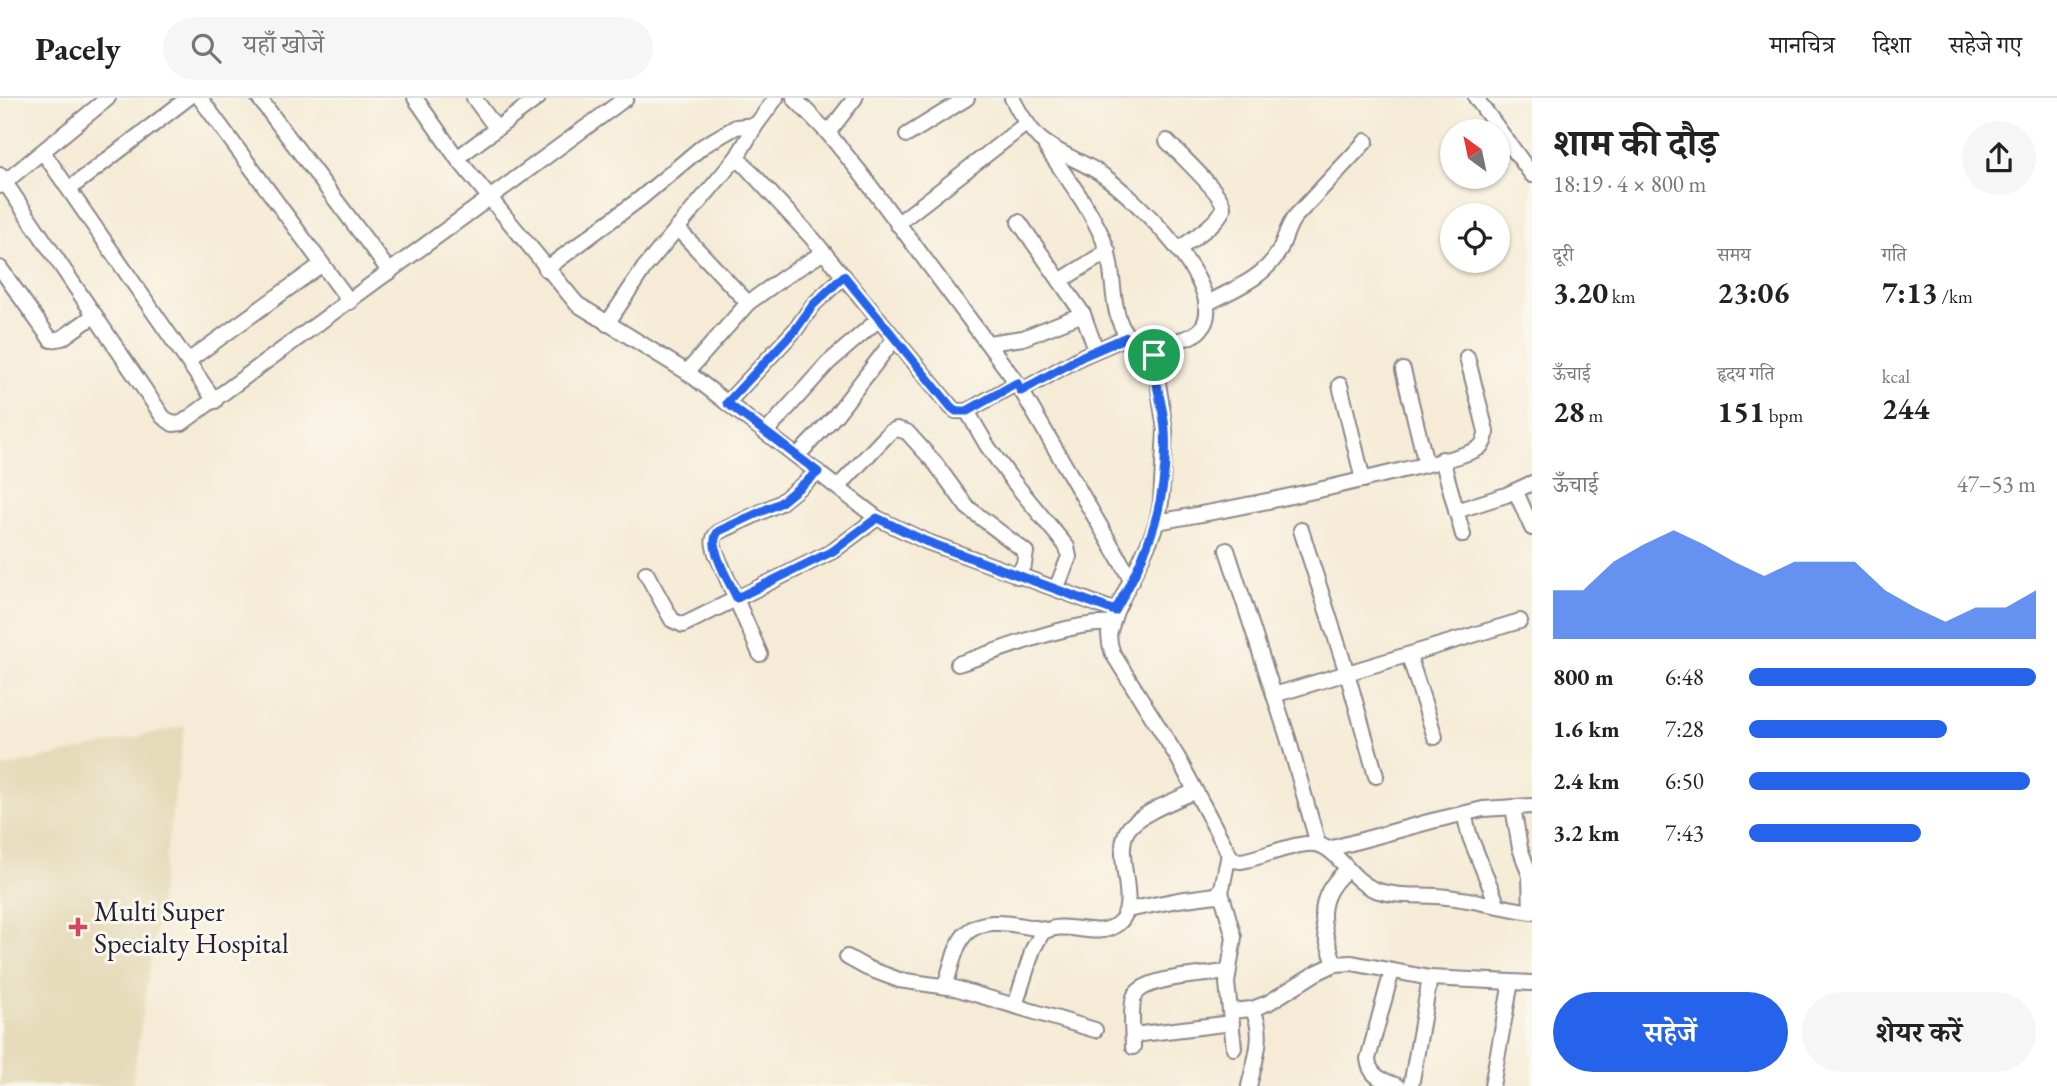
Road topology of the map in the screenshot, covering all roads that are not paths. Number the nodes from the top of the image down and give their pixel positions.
1 (108, 98) edge
2 (188, 98) edge
3 (200, 98) edge
4 (259, 98) edge
5 (415, 98) edge
6 (474, 98) edge
7 (538, 98) edge
8 (626, 98) edge
9 (776, 98) edge
10 (794, 98) edge
11 (855, 98) edge
12 (967, 98) edge
13 (1012, 98) edge
14 (1476, 98) edge
15 (1027, 123) junction
16 (755, 125) junction
17 (496, 128) junction
18 (828, 133) junction
19 (907, 135) dead end
20 (1040, 139) junction
21 (1167, 141) dead end
22 (1366, 141) dead end
23 (43, 152) junction
24 (737, 157) junction
25 (457, 158) junction
26 (1532, 175) edge
27 (2, 181) edge
28 (69, 189) junction
29 (490, 199) junction
30 (1019, 222) dead end
31 (897, 223) junction
32 (677, 228) junction
33 (1180, 249) junction
34 (1108, 251) junction
35 (824, 252) junction
36 (322, 264) junction
37 (0, 268) edge
38 (546, 269) junction
39 (390, 272) junction
40 (844, 276) junction
41 (1060, 281) junction
42 (349, 302) junction
43 (748, 303) junction
44 (1206, 304) junction
45 (1083, 314) junction
46 (96, 315) junction
47 (879, 319) junction
48 (607, 324) junction
49 (1127, 337) junction
50 (895, 338) junction
51 (988, 343) junction
52 (1096, 350) junction
53 (1154, 355) junction
54 (1467, 357) dead end
55 (188, 360) junction
56 (1403, 370) dead end
57 (687, 372) junction
58 (1340, 385) dead end
59 (1019, 387) junction
60 (215, 401) junction
61 (727, 403) junction
62 (967, 411) junction
63 (766, 432) junction
64 (797, 456) junction
65 (1442, 459) junction
66 (1426, 464) junction
67 (818, 472) junction
68 (1363, 480) junction
69 (1532, 484) edge
70 (838, 487) junction
71 (1516, 492) junction
72 (1457, 511) junction
73 (877, 518) junction
74 (1157, 522) junction
75 (1532, 528) edge
76 (1301, 530) dead end
77 (1463, 535) dead end
78 (1227, 551) dead end
79 (646, 573) dead end
80 (1017, 576) junction
81 (1132, 581) junction
82 (1056, 589) junction
83 (737, 598) junction
84 (1113, 618) junction
85 (1520, 621) dead end
86 (760, 654) dead end
87 (1409, 656) junction
88 (958, 664) dead end
89 (1348, 673) junction
90 (1274, 695) junction
91 (1435, 737) dead end
92 (1376, 776) dead end
93 (1195, 791) junction
94 (1532, 806) edge
95 (1513, 807) junction
96 (1464, 814) junction
97 (1324, 847) junction
98 (1229, 854) junction
99 (1347, 870) junction
100 (1221, 892) junction
101 (1498, 906) junction
102 (1127, 910) junction
103 (1532, 912) edge
104 (1047, 930) junction
105 (847, 957) dead end
106 (1335, 964) junction
107 (1392, 971) junction
108 (1227, 972) junction
109 (1430, 978) junction
110 (1511, 982) junction
111 (1532, 983) edge
112 (945, 986) junction
113 (1014, 1006) junction
114 (1252, 1009) junction
115 (1231, 1017) junction
116 (1095, 1030) dead end
117 (1234, 1048) dead end
118 (1249, 1086) edge
119 (1398, 1086) edge
120 (1411, 1086) edge
121 (1492, 1086) edge

1 - 23 street
2 - 28 street
3 - 36 street
4 - 39 street
5 - 25 street
6 - 17 street
7 - 17 street
8 - 29 street
9 - 16 street
10 - 18 street
11 - 18 street
12 - 19 street
13 - 15 street
14 - 26 street
15 - 20 street
15 - 31 street
16 - 24 street
16 - 38 street
17 - 25 street
18 - 31 street
20 - 33 street
20 - 34 street
21 - 33 street
22 - 44 street
23 - 27 street
23 - 28 street
24 - 32 street
24 - 35 street
25 - 29 street
27 - 46 street
28 - 55 street
29 - 38 street
29 - 39 street
30 - 41 street
31 - 51 street
32 - 43 street
32 - 48 street
33 - 44 street
34 - 41 street
34 - 49 street
35 - 40 street
35 - 43 street
36 - 42 street
36 - 55 street
37 - 46 street
38 - 48 street
39 - 42 street
40 - 47 street
40 - 61 street
41 - 45 street
42 - 60 street
43 - 57 street
44 - 53 street
45 - 51 street
45 - 52 street
46 - 60 street
47 - 50 street
47 - 63 street
48 - 57 street
49 - 52 street
49 - 53 street
50 - 62 street
50 - 64 street
51 - 59 street
52 - 59 street
53 - 74 street
54 - 65 street
55 - 60 street
56 - 66 street
57 - 61 street
58 - 68 street
59 - 62 street
59 - 81 street
61 - 63 street
62 - 82 street
63 - 64 street
64 - 67 street
65 - 66 street
65 - 72 street
66 - 68 street
67 - 70 street
67 - 83 street
68 - 74 street
69 - 71 street
70 - 73 street
70 - 80 street
71 - 72 street
71 - 75 street
72 - 77 street
73 - 80 street
73 - 83 street
74 - 81 street
76 - 89 street
78 - 90 street
79 - 83 street
80 - 82 street
81 - 84 street
82 - 84 street
83 - 86 street
84 - 88 street
84 - 93 street
85 - 87 street
87 - 89 street
87 - 91 street
89 - 90 street
89 - 92 street
90 - 97 street
93 - 98 street
93 - 102 street
94 - 95 street
95 - 96 street
95 - 103 street
96 - 97 street
96 - 101 street
97 - 98 street
97 - 99 street
98 - 100 street
99 - 101 street
99 - 106 street
100 - 102 street
100 - 108 street
101 - 103 street
102 - 104 street
104 - 112 street
104 - 113 street
105 - 112 street
106 - 107 street
106 - 114 street
107 - 109 street
107 - 119 street
108 - 115 street
108 - 115 street
109 - 110 street
109 - 120 street
110 - 111 street
110 - 121 street
112 - 113 street
113 - 116 street
114 - 115 street
114 - 118 street
115 - 117 street

